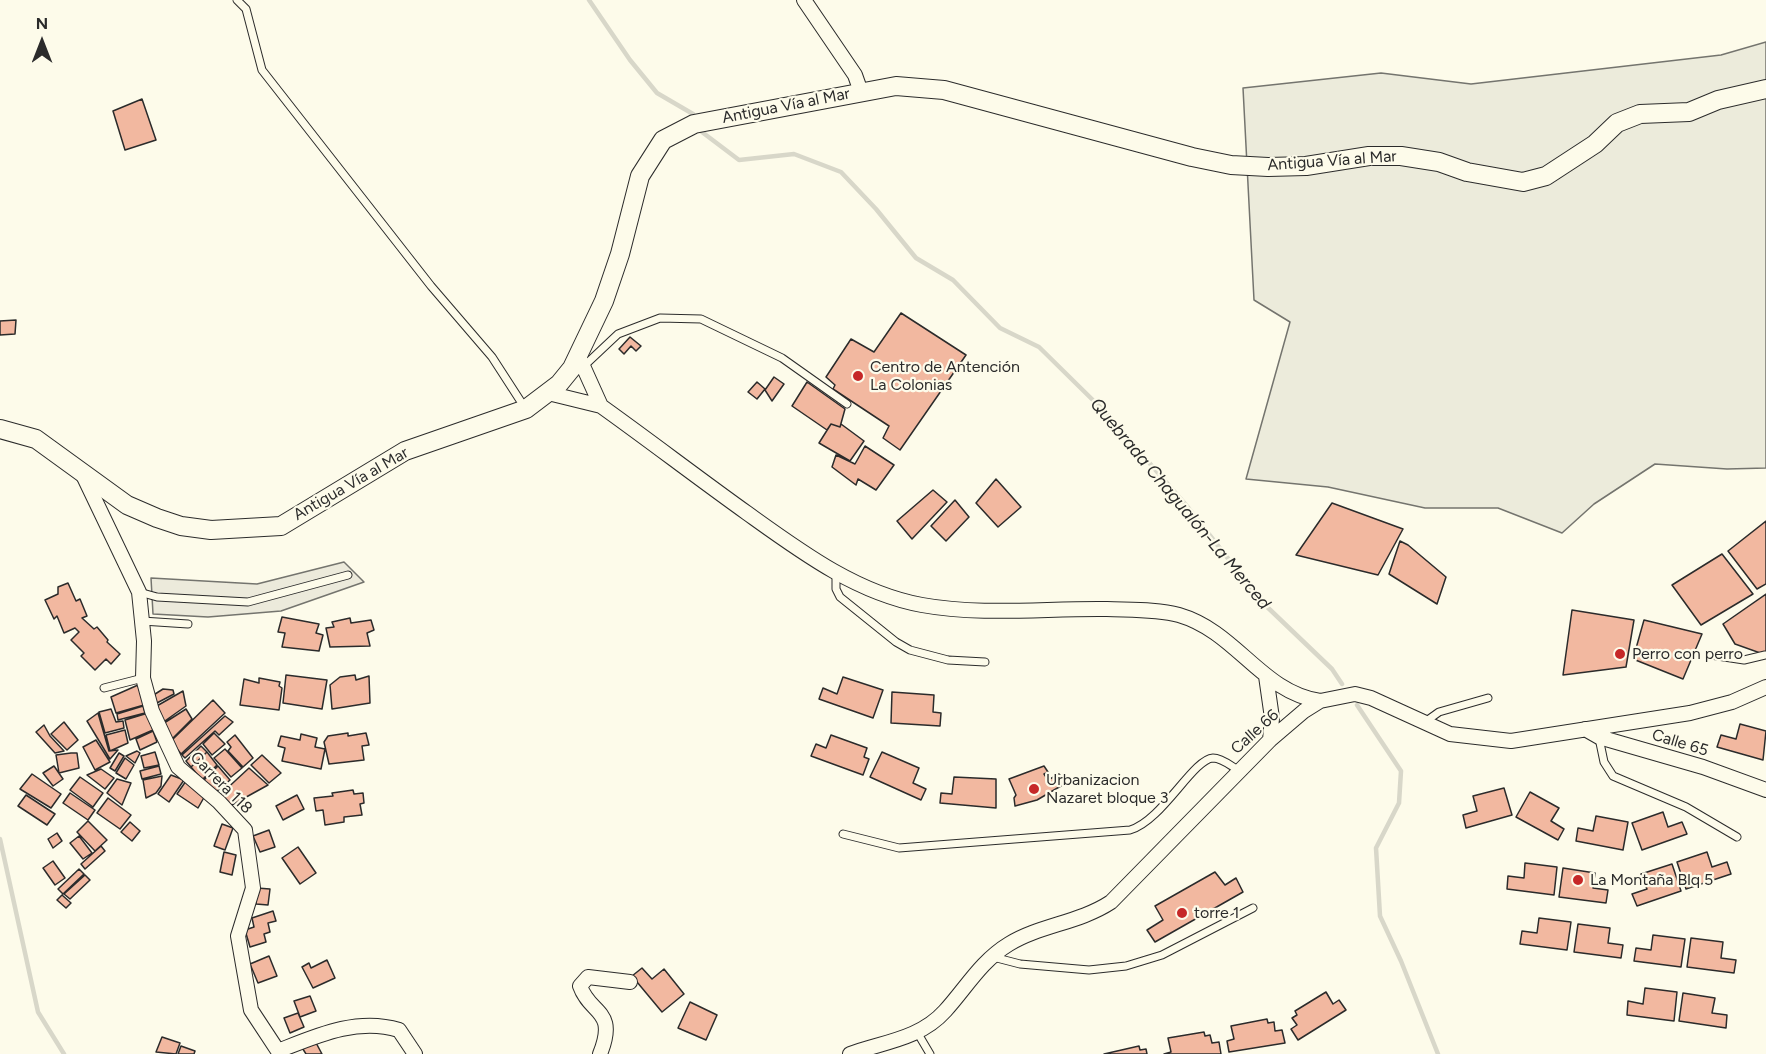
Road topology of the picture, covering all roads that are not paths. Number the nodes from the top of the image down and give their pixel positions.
1 (237, 0) edge
2 (804, 0) edge
3 (1766, 90) edge
4 (861, 92) junction
5 (581, 360) junction
6 (548, 393) junction
7 (847, 404) dead end
8 (601, 406) junction
9 (526, 408) junction
10 (0, 429) edge
11 (82, 473) junction
12 (836, 571) junction
13 (348, 575) dead end
14 (139, 592) junction
15 (142, 621) junction
16 (188, 624) dead end
17 (1711, 655) dead end
18 (1764, 655) dead end
19 (985, 662) dead end
20 (1266, 676) junction
21 (143, 678) junction
22 (1766, 687) edge
23 (104, 688) dead end
24 (1488, 698) dead end
25 (1320, 701) junction
26 (1425, 722) junction
27 (1585, 729) junction
28 (1599, 737) junction
29 (1270, 740) junction
30 (1238, 770) junction
31 (1766, 790) edge
32 (843, 834) dead end
33 (1737, 837) dead end
34 (1253, 908) dead end
35 (993, 957) junction
36 (630, 982) dead end
37 (917, 1032) junction
38 (415, 1054) edge
39 (600, 1054) edge
40 (850, 1054) edge
41 (930, 1054) edge

1 - 9 lane
2 - 4 street
3 - 4 main road, Antigua Vía al Mar
4 - 5 main road, Antigua Vía al Mar
5 - 6 main road, Antigua Vía al Mar
5 - 7 lane
5 - 8 street
6 - 8 street
6 - 9 main road, Antigua Vía al Mar
8 - 12 street
9 - 11 main road, Antigua Vía al Mar
10 - 11 main road, Antigua Vía al Mar
11 - 14 street, Carrera 118
12 - 19 lane
12 - 20 street
13 - 14 lane
14 - 15 street, Carrera 118
15 - 16 lane
15 - 21 street, Carrera 118
17 - 18 lane
20 - 25 street
20 - 29 street
21 - 23 lane
21 - 38 street, Carrera 118
22 - 27 street, Calle 66
24 - 26 lane
25 - 26 street, Calle 66
25 - 29 street, Calle 66
26 - 27 street, Calle 66
27 - 28 street, Calle 65
28 - 31 street, Calle 65
28 - 33 lane
29 - 30 street, Calle 66
30 - 32 lane
30 - 35 street, Calle 66
34 - 35 lane
35 - 37 street, Calle 66
36 - 39 street
37 - 40 street, Calle 66
37 - 41 lane

